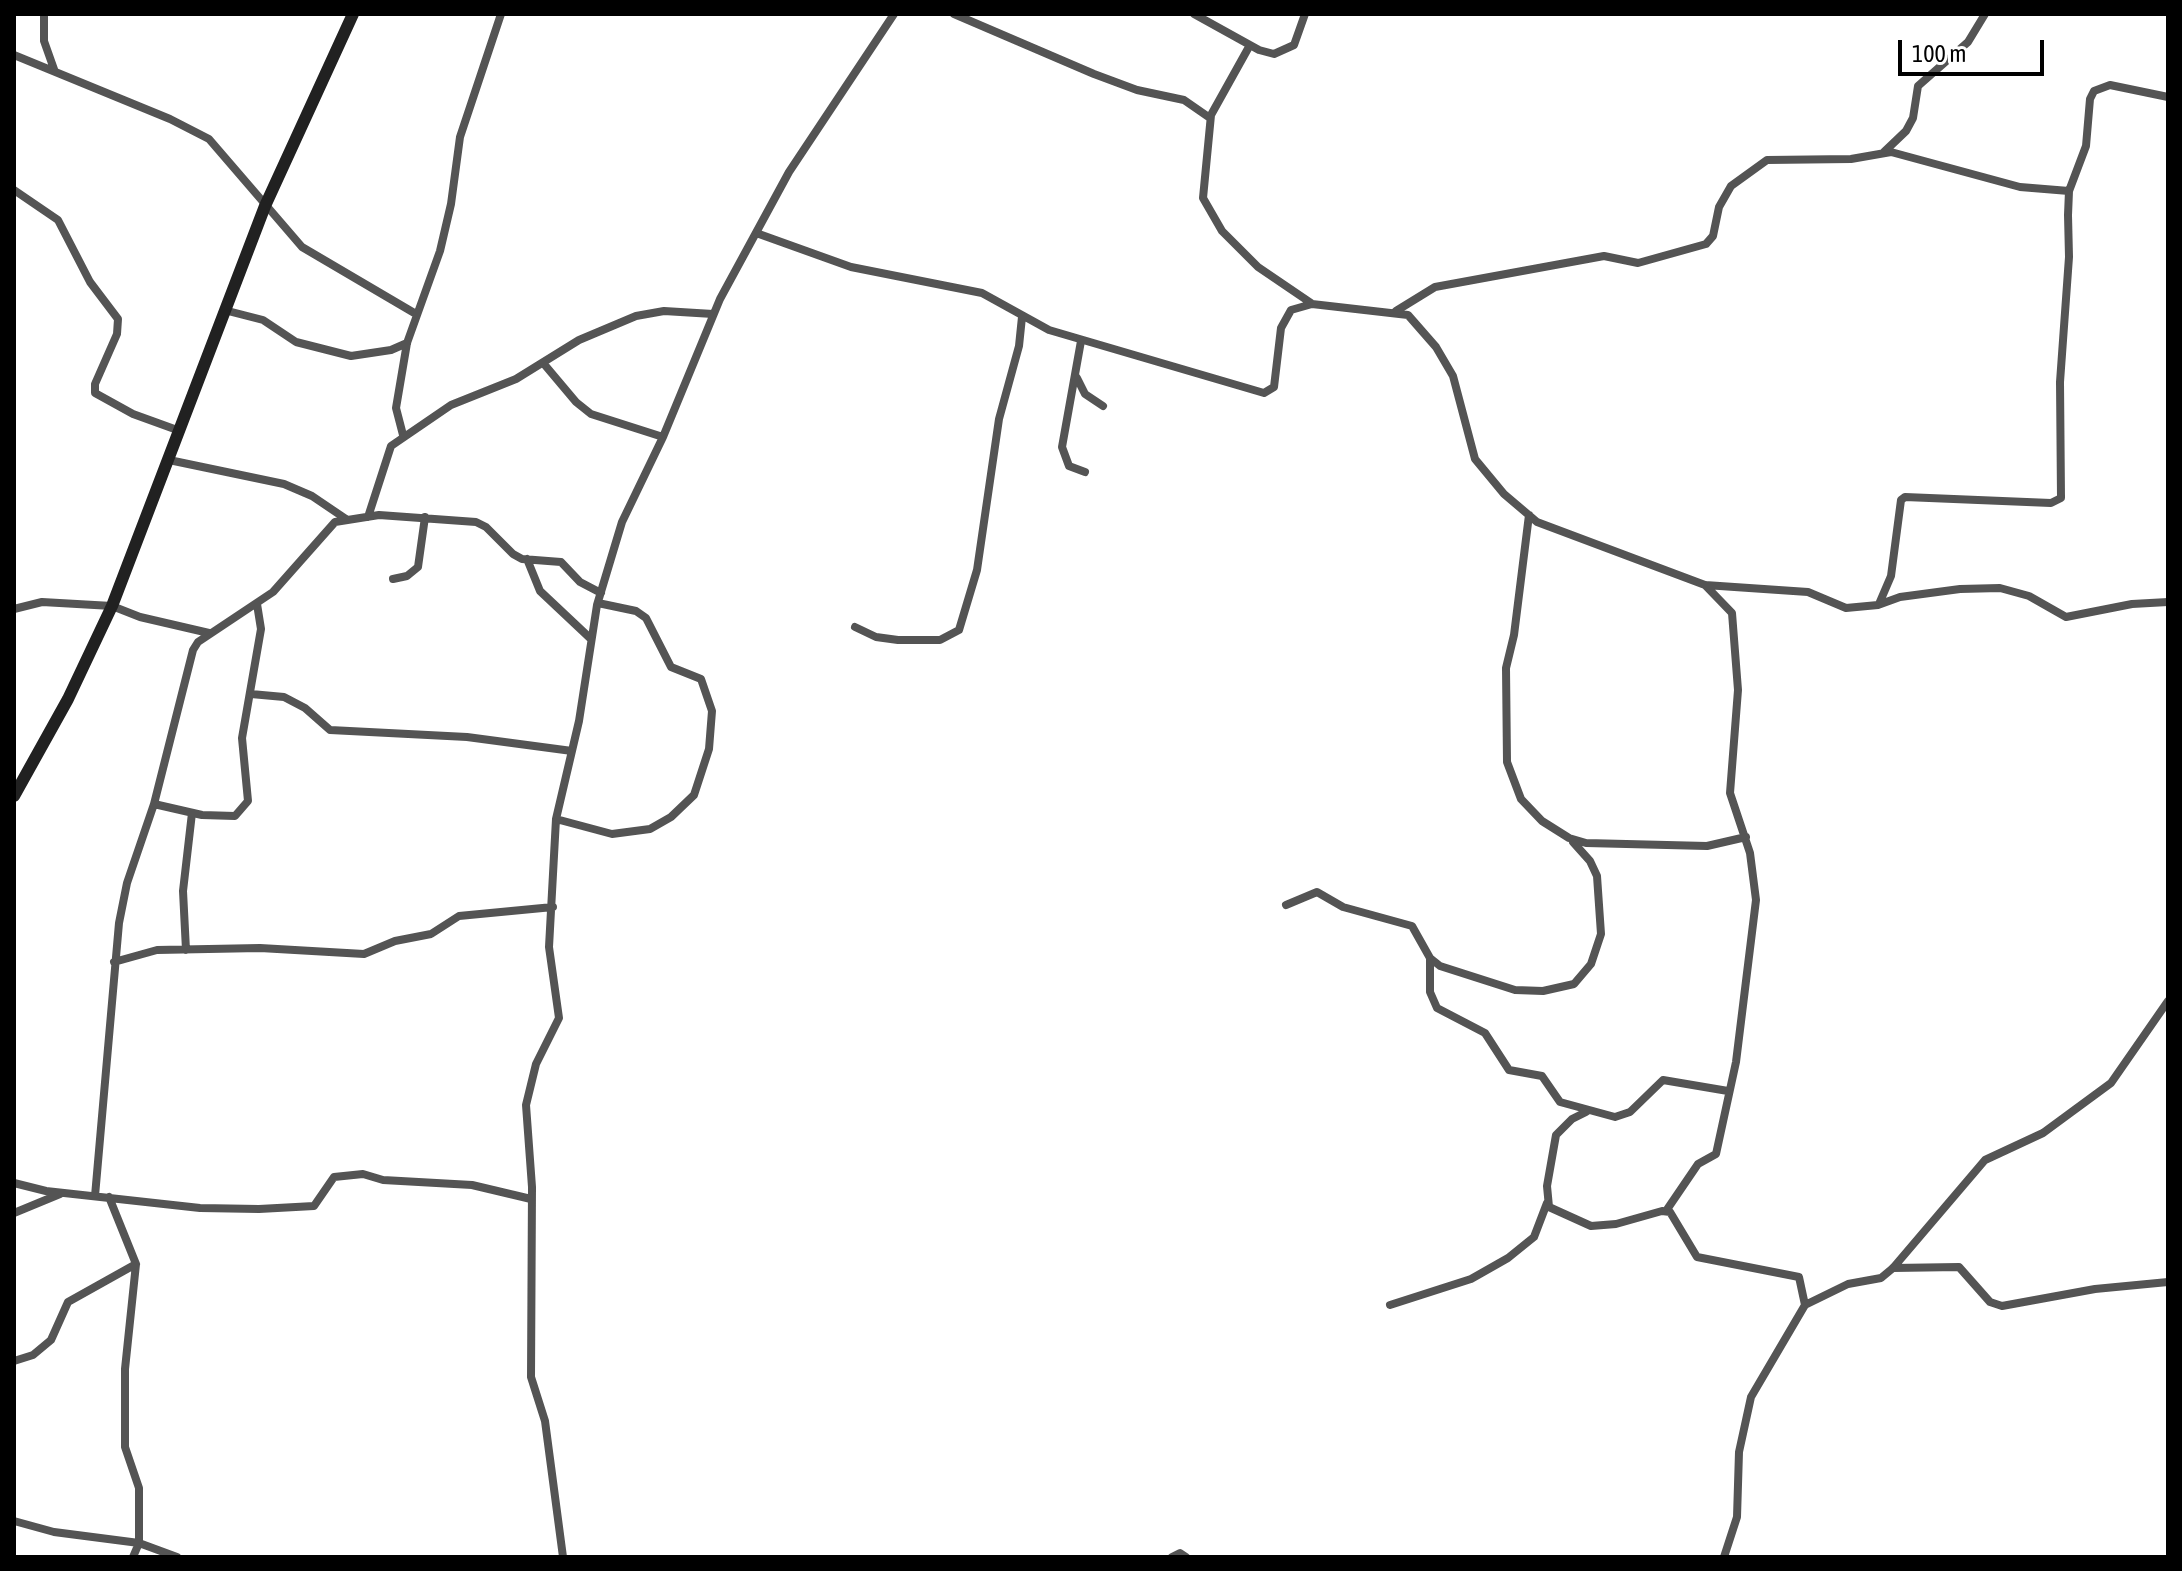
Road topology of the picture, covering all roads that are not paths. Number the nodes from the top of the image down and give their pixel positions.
1 (44, 14) edge
2 (353, 14) edge
3 (501, 14) edge
4 (894, 14) edge
5 (954, 14) edge
6 (1194, 14) edge
7 (1305, 14) edge
8 (1985, 14) edge
9 (1250, 45) junction
10 (14, 55) edge
11 (55, 72) junction
12 (2168, 97) edge
13 (1210, 118) junction
14 (1884, 152) junction
15 (14, 190) edge
16 (2069, 191) junction
17 (265, 206) junction
18 (759, 234) junction
19 (1312, 304) junction
20 (223, 310) junction
21 (1396, 311) junction
22 (416, 314) junction
23 (713, 314) junction
24 (1022, 317) junction
25 (1081, 341) junction
26 (407, 343) junction
27 (544, 364) junction
28 (1077, 377) junction
29 (1103, 406) dead end
30 (180, 431) junction
31 (403, 435) junction
32 (663, 437) junction
33 (169, 460) junction
34 (1085, 472) dead end
35 (1529, 515) junction
36 (368, 517) junction
37 (425, 517) junction
38 (346, 519) junction
39 (527, 559) junction
40 (393, 579) dead end
41 (1705, 585) junction
42 (601, 593) junction
43 (2168, 602) edge
44 (598, 603) junction
45 (257, 604) junction
46 (1878, 605) junction
47 (112, 606) junction
48 (14, 609) edge
49 (855, 627) dead end
50 (209, 633) junction
51 (591, 639) junction
52 (251, 694) junction
53 (572, 751) junction
54 (14, 796) edge
55 (154, 804) junction
56 (192, 813) junction
57 (556, 819) junction
58 (1746, 837) junction
59 (1569, 838) junction
60 (1286, 905) dead end
61 (553, 907) junction
62 (186, 950) junction
63 (1430, 958) junction
64 (114, 962) junction
65 (2168, 1001) edge
66 (1728, 1091) junction
67 (1586, 1112) junction
68 (14, 1183) edge
69 (64, 1193) junction
70 (95, 1196) junction
71 (109, 1197) junction
72 (531, 1199) junction
73 (1547, 1203) junction
74 (1666, 1211) junction
75 (14, 1213) edge
76 (136, 1264) junction
77 (1893, 1268) junction
78 (2168, 1282) edge
79 (1390, 1305) dead end
80 (1805, 1305) junction
81 (14, 1361) edge
82 (14, 1521) edge
83 (139, 1543) junction
84 (133, 1557) edge
85 (177, 1557) edge
86 (563, 1557) edge
87 (1172, 1557) edge
88 (1186, 1557) edge
89 (1724, 1557) edge

1 - 11 street
2 - 17 street
3 - 22 street
4 - 18 street
5 - 13 street
6 - 9 street
7 - 9 street
8 - 14 street
9 - 13 street
10 - 11 street
11 - 17 street
12 - 16 street
13 - 19 street
14 - 16 street
14 - 21 street
15 - 30 street
16 - 46 street
17 - 20 street
17 - 22 street
18 - 23 street
18 - 24 street
19 - 21 street
19 - 25 street
20 - 26 street
20 - 30 street
21 - 35 street
22 - 26 street
23 - 27 street
23 - 32 street
24 - 25 street
24 - 49 street
25 - 28 street
26 - 31 street
27 - 31 street
27 - 32 street
28 - 29 street
28 - 34 street
30 - 33 street
31 - 36 street
32 - 42 street
33 - 38 street
33 - 47 street
35 - 41 street
35 - 59 street
36 - 37 street
36 - 38 street
37 - 39 street
37 - 40 street
38 - 45 street
39 - 42 street
39 - 51 street
41 - 46 street
41 - 58 street
42 - 44 street
43 - 46 street
44 - 51 street
44 - 57 street
45 - 50 street
45 - 52 street
47 - 48 street
47 - 50 street
47 - 54 street
50 - 55 street
51 - 53 street
52 - 53 street
52 - 56 street
53 - 57 street
55 - 56 street
55 - 64 street
56 - 62 street
57 - 61 street
58 - 59 street
58 - 66 street
59 - 63 street
60 - 63 street
61 - 62 street
61 - 72 street
62 - 64 street
63 - 67 street
64 - 70 street
65 - 77 street
66 - 67 street
66 - 74 street
67 - 73 street
68 - 69 street
69 - 70 street
69 - 75 street
70 - 71 street
71 - 72 street
71 - 76 street
72 - 86 street
73 - 74 street
73 - 79 street
74 - 80 street
76 - 81 street
76 - 83 street
77 - 78 street
77 - 80 street
80 - 89 street
82 - 83 street
83 - 84 street
83 - 85 street
87 - 88 street

